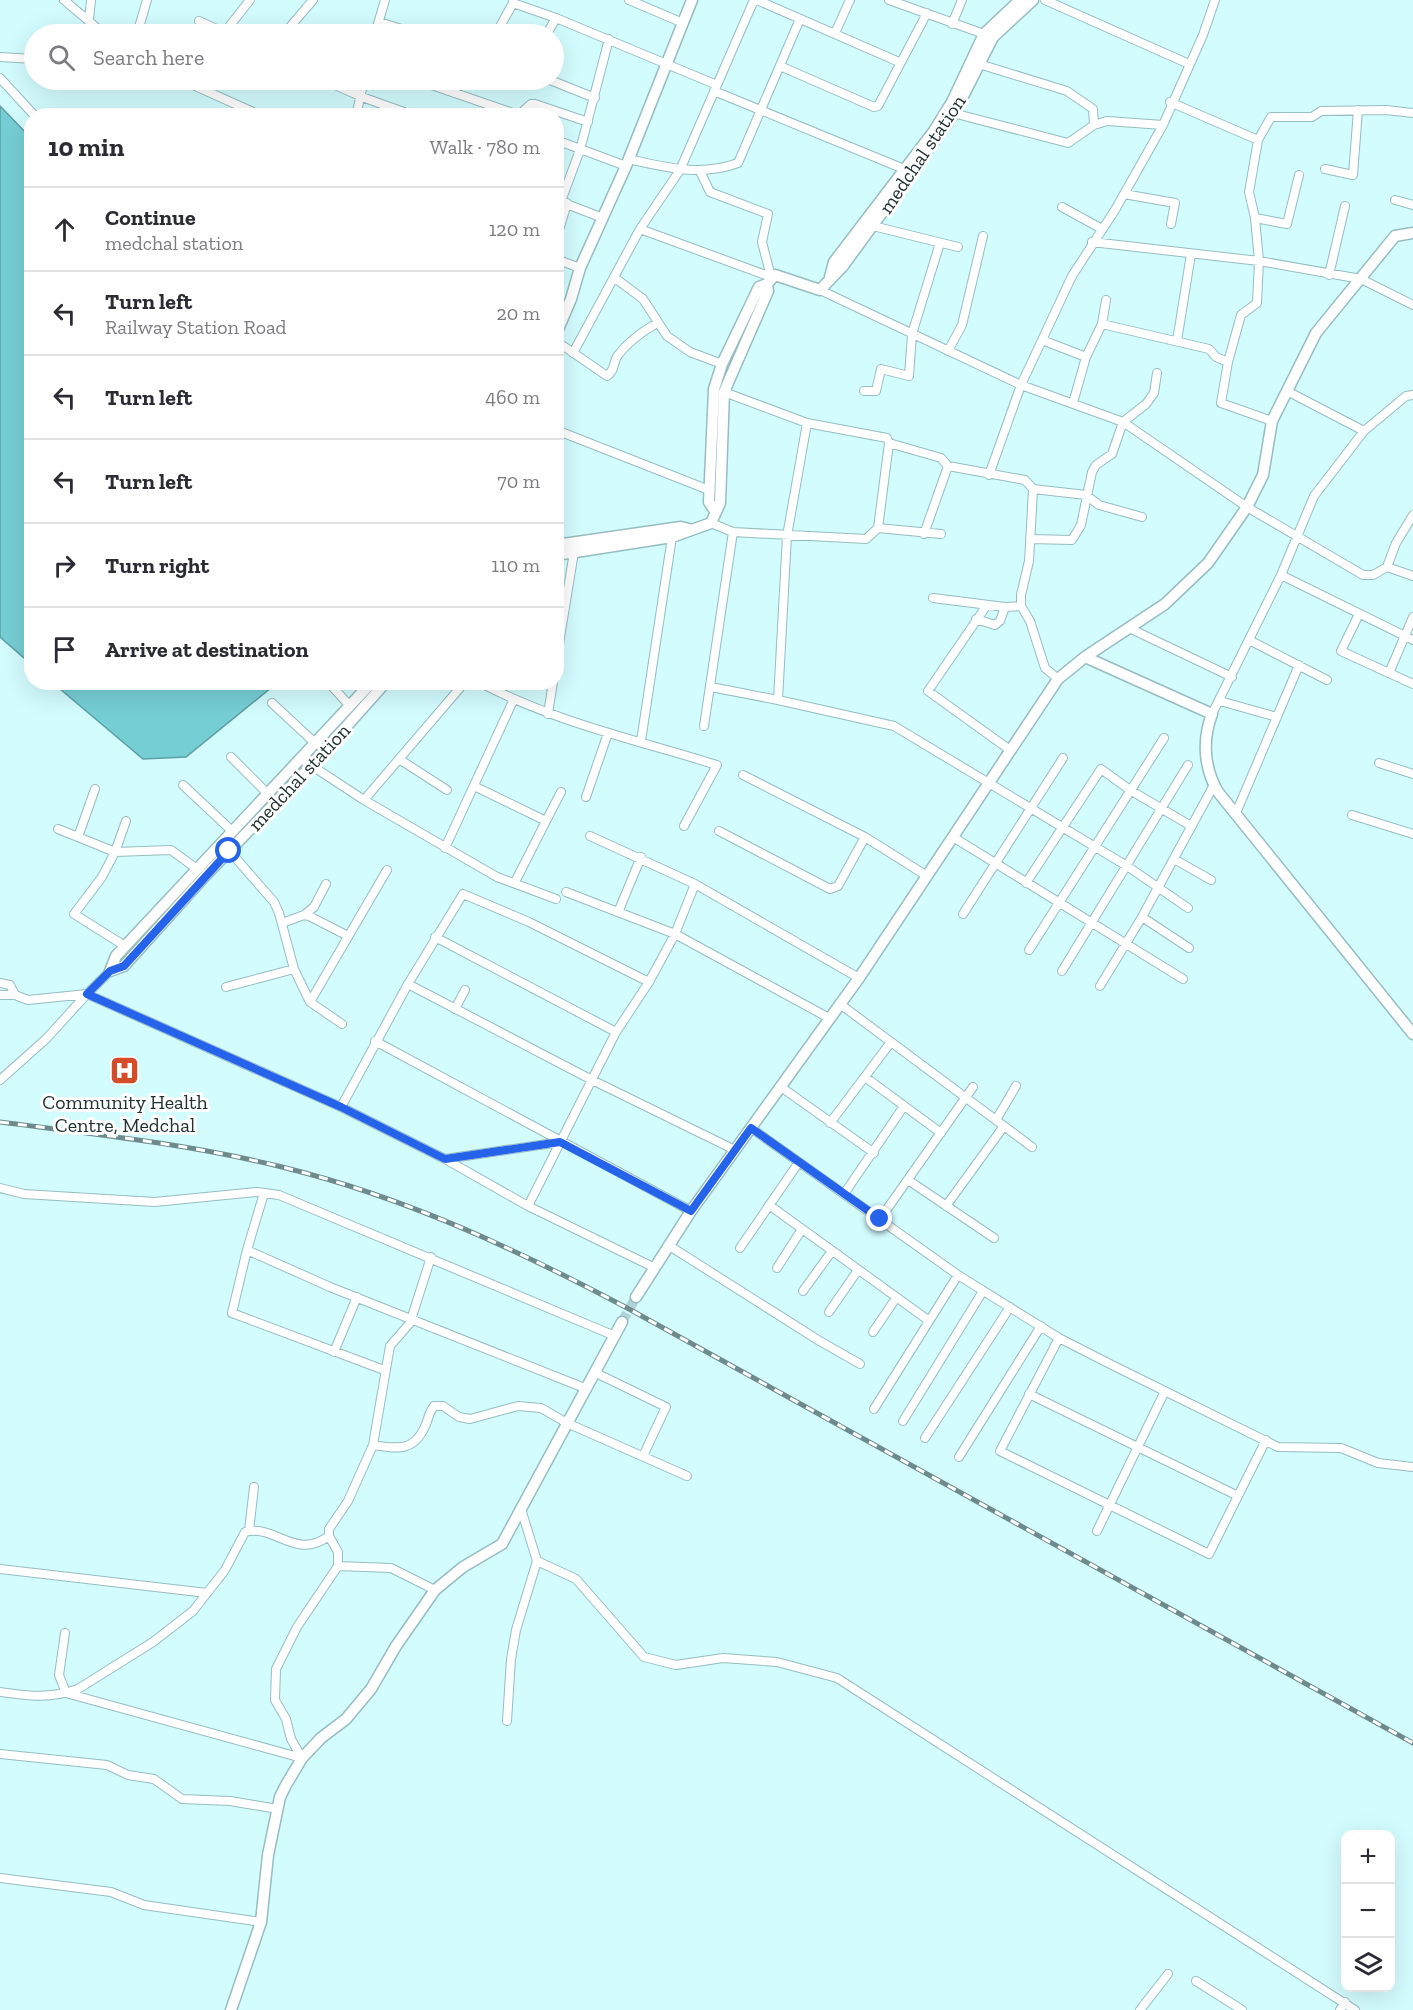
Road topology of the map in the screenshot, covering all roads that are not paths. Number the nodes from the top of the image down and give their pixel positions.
1 (64, 0) edge
2 (91, 0) edge
3 (147, 0) edge
4 (250, 0) edge
5 (313, 0) edge
6 (385, 0) edge
7 (629, 0) edge
8 (692, 0) edge
9 (755, 0) edge
10 (850, 0) edge
11 (889, 0) edge
12 (962, 0) edge
13 (1020, 0) edge
14 (1033, 0) edge
15 (1045, 0) edge
16 (1215, 0) edge
17 (513, 1) edge
18 (911, 4) edge
19 (927, 13) junction
20 (556, 18) junction
21 (800, 18) junction
22 (89, 20) junction
23 (199, 21) dead end
24 (379, 22) joint
25 (683, 23) junction
26 (93, 24) edge
27 (140, 24) edge
28 (205, 24) edge
29 (233, 24) edge
30 (293, 24) edge
31 (386, 24) edge
32 (501, 24) edge
33 (553, 24) edge
34 (952, 24) junction
35 (835, 33) junction
36 (984, 33) junction
37 (609, 39) junction
38 (0, 57) edge
39 (24, 58) edge
40 (899, 62) junction
41 (666, 64) junction
42 (980, 64) junction
43 (1189, 64) junction
44 (780, 66) junction
45 (0, 78) edge
46 (564, 86) edge
47 (715, 88) junction
48 (204, 90) edge
49 (346, 90) edge
50 (363, 90) edge
51 (445, 90) edge
52 (362, 97) junction
53 (595, 98) junction
54 (1170, 102) junction
55 (28, 108) edge
56 (244, 108) edge
57 (359, 108) edge
58 (393, 108) edge
59 (496, 108) edge
60 (527, 108) edge
61 (547, 108) edge
62 (1358, 110) junction
63 (761, 111) junction
64 (950, 112) junction
65 (1413, 113) edge
66 (564, 114) edge
67 (588, 122) junction
68 (1094, 125) junction
69 (1163, 125) junction
70 (1258, 140) junction
71 (564, 144) edge
72 (580, 150) junction
73 (627, 163) junction
74 (904, 169) junction
75 (1325, 169) dead end
76 (680, 170) junction
77 (700, 171) junction
78 (1299, 175) dead end
79 (1124, 194) junction
80 (564, 195) edge
81 (1395, 200) dead end
82 (564, 202) edge
83 (1413, 205) edge
84 (1346, 206) dead end
85 (1062, 207) dead end
86 (603, 218) junction
87 (1255, 218) junction
88 (1171, 224) dead end
89 (873, 226) junction
90 (1102, 228) junction
91 (640, 229) junction
92 (1413, 233) edge
93 (983, 236) dead end
94 (1092, 242) junction
95 (940, 243) junction
96 (958, 247) dead end
97 (1191, 254) junction
98 (1259, 261) junction
99 (564, 262) edge
100 (580, 268) junction
101 (1329, 275) junction
102 (615, 278) junction
103 (829, 278) junction
104 (1361, 279) junction
105 (769, 280) junction
106 (820, 290) junction
107 (1106, 300) dead end
108 (1413, 305) edge
109 (564, 316) edge
110 (657, 323) junction
111 (1102, 324) junction
112 (912, 334) junction
113 (1042, 340) junction
114 (1177, 341) junction
115 (564, 342) edge
116 (948, 351) junction
117 (573, 353) junction
118 (1086, 357) junction
119 (1228, 362) junction
120 (722, 364) junction
121 (1157, 373) dead end
122 (1021, 385) junction
123 (864, 391) dead end
124 (1287, 391) junction
125 (724, 392) junction
126 (1413, 394) edge
127 (1073, 403) junction
128 (1272, 421) junction
129 (1124, 422) junction
130 (807, 423) junction
131 (1364, 430) junction
132 (564, 433) edge
133 (889, 443) junction
134 (948, 466) junction
135 (989, 475) junction
136 (1033, 489) junction
137 (709, 490) junction
138 (1086, 495) junction
139 (1247, 507) junction
140 (715, 511) junction
141 (1413, 515) edge
142 (1142, 518) dead end
143 (711, 523) junction
144 (1410, 526) edge
145 (878, 528) junction
146 (689, 529) junction
147 (733, 532) junction
148 (924, 534) junction
149 (941, 534) dead end
150 (787, 536) junction
151 (672, 537) junction
152 (1296, 537) junction
153 (1030, 539) junction
154 (564, 544) edge
155 (574, 552) junction
156 (564, 554) edge
157 (1387, 567) junction
158 (1281, 574) junction
159 (1413, 576) edge
160 (933, 598) dead end
161 (987, 605) junction
162 (1021, 606) junction
163 (1005, 607) junction
164 (564, 613) edge
165 (1359, 614) junction
166 (1413, 617) edge
167 (976, 619) junction
168 (1129, 628) junction
169 (1404, 636) junction
170 (1249, 640) junction
171 (1413, 640) edge
172 (1085, 657) junction
173 (1299, 665) junction
174 (1389, 672) junction
175 (1232, 677) junction
176 (1058, 679) junction
177 (1328, 680) dead end
178 (1413, 684) edge
179 (711, 687) junction
180 (335, 690) edge
181 (365, 690) edge
182 (379, 690) edge
183 (458, 690) edge
184 (494, 690) edge
185 (552, 690) edge
186 (513, 700) junction
187 (778, 700) junction
188 (1220, 701) junction
189 (272, 703) dead end
190 (350, 706) junction
191 (548, 714) junction
192 (1212, 714) junction
193 (1277, 717) junction
194 (704, 726) dead end
195 (608, 733) junction
196 (1164, 738) dead end
197 (641, 741) junction
198 (315, 743) junction
199 (1010, 750) junction
200 (231, 756) dead end
201 (300, 758) junction
202 (1063, 758) dead end
203 (399, 759) junction
204 (1379, 763) dead end
205 (312, 765) junction
206 (1188, 765) dead end
207 (1413, 774) edge
208 (743, 776) dead end
209 (988, 782) junction
210 (1214, 784) junction
211 (183, 785) dead end
212 (474, 786) junction
213 (95, 789) dead end
214 (447, 789) dead end
215 (1130, 790) junction
216 (561, 792) dead end
217 (267, 793) junction
218 (586, 797) dead end
219 (364, 800) junction
220 (1030, 809) junction
221 (1161, 810) junction
222 (1236, 813) junction
223 (1352, 815) dead end
224 (126, 821) dead end
225 (546, 821) junction
226 (684, 826) dead end
227 (1191, 826) junction
228 (1062, 828) junction
229 (58, 829) dead end
230 (232, 831) junction
231 (719, 831) dead end
232 (1413, 834) edge
233 (590, 836) dead end
234 (78, 837) junction
235 (865, 837) junction
236 (953, 837) junction
237 (226, 846) junction
238 (1094, 847) junction
239 (445, 848) junction
240 (115, 852) junction
241 (641, 857) junction
242 (1174, 859) junction
243 (995, 864) junction
244 (1127, 866) junction
245 (197, 869) junction
246 (387, 870) dead end
247 (927, 876) junction
248 (1211, 880) dead end
249 (515, 882) junction
250 (1026, 883) junction
251 (326, 884) dead end
252 (695, 884) junction
253 (1159, 887) junction
254 (566, 892) dead end
255 (556, 899) dead end
256 (1058, 903) junction
257 (1188, 908) dead end
258 (619, 910) junction
259 (963, 914) dead end
260 (304, 915) junction
261 (1142, 917) junction
262 (1091, 922) junction
263 (282, 923) junction
264 (675, 934) junction
265 (348, 936) junction
266 (435, 937) junction
267 (1126, 943) junction
268 (125, 946) junction
269 (1189, 948) dead end
270 (1029, 950) dead end
271 (294, 969) junction
272 (110, 971) junction
273 (1062, 971) dead end
274 (859, 978) junction
275 (1183, 979) dead end
276 (650, 981) junction
277 (0, 982) edge
278 (408, 984) junction
279 (1100, 986) dead end
280 (226, 987) dead end
281 (465, 990) dead end
282 (87, 994) junction
283 (0, 995) edge
284 (15, 995) junction
285 (310, 1002) junction
286 (840, 1004) junction
287 (455, 1009) junction
288 (830, 1018) junction
289 (342, 1024) dead end
290 (616, 1032) junction
291 (1413, 1034) edge
292 (375, 1041) junction
293 (891, 1042) junction
294 (865, 1077) junction
295 (0, 1080) edge
296 (592, 1080) junction
297 (1016, 1086) dead end
298 (781, 1087) junction
299 (973, 1087) dead end
300 (965, 1098) junction
301 (904, 1106) junction
302 (341, 1107) junction
303 (830, 1123) junction
304 (1000, 1123) junction
305 (751, 1128) junction
306 (941, 1132) junction
307 (560, 1142) junction
308 (1032, 1147) dead end
309 (735, 1150) junction
310 (874, 1153) junction
311 (445, 1159) junction
312 (799, 1162) junction
313 (908, 1180) junction
314 (0, 1188) edge
315 (264, 1193) junction
316 (843, 1194) junction
317 (769, 1205) junction
318 (528, 1206) junction
319 (946, 1206) junction
320 (691, 1211) junction
321 (880, 1219) junction
322 (802, 1229) junction
323 (994, 1238) dead end
324 (668, 1245) junction
325 (740, 1248) dead end
326 (247, 1250) junction
327 (832, 1251) junction
328 (431, 1257) junction
329 (653, 1267) junction
330 (777, 1268) dead end
331 (858, 1270) junction
332 (958, 1275) junction
333 (803, 1291) dead end
334 (983, 1291) junction
335 (357, 1297) junction
336 (636, 1297) tunnel mouth
337 (896, 1298) junction
338 (1010, 1307) junction
339 (829, 1312) dead end
340 (412, 1318) junction
341 (928, 1320) junction
342 (622, 1322) tunnel mouth
343 (1041, 1326) junction
344 (873, 1332) dead end
345 (615, 1336) junction
346 (1059, 1338) junction
347 (334, 1352) junction
348 (860, 1364) dead end
349 (384, 1370) junction
350 (596, 1373) junction
351 (586, 1389) junction
352 (1165, 1391) junction
353 (1029, 1395) junction
354 (874, 1409) dead end
355 (903, 1421) dead end
356 (567, 1423) junction
357 (925, 1438) dead end
358 (1266, 1440) junction
359 (373, 1445) junction
360 (1138, 1447) junction
361 (643, 1456) junction
362 (959, 1457) dead end
363 (1413, 1467) edge
364 (687, 1476) dead end
365 (254, 1487) dead end
366 (1238, 1496) junction
367 (1109, 1505) junction
368 (521, 1509) junction
369 (249, 1531) junction
370 (1097, 1531) dead end
371 (329, 1536) junction
372 (537, 1561) junction
373 (338, 1566) junction
374 (0, 1569) edge
375 (435, 1590) junction
376 (207, 1593) junction
377 (65, 1633) dead end
378 (0, 1692) edge
379 (66, 1693) junction
380 (507, 1721) dead end
381 (0, 1754) edge
382 (302, 1758) junction
383 (278, 1809) junction
384 (0, 1878) edge
385 (261, 1922) junction
386 (1168, 1974) dead end
387 (1196, 1981) dead end
388 (1343, 2006) edge
389 (231, 2010) edge
390 (1140, 2010) edge
391 (1242, 2010) edge
392 (1355, 2010) edge

1 - 22 street
2 - 22 street
3 - 27 street
4 - 29 street
5 - 30 street
6 - 24 street
7 - 25 street
8 - 25 street
9 - 21 street
9 - 47 street
10 - 35 street
11 - 18 street
12 - 34 street
13 - 36 street, medchal station
14 - 42 street, medchal station
15 - 43 street
16 - 43 street
17 - 20 street
17 - 32 street
18 - 19 street
19 - 34 street
19 - 40 street
20 - 33 street
20 - 37 street
21 - 35 street
21 - 44 street
22 - 26 street
23 - 28 street
24 - 31 street
25 - 41 street
34 - 36 street
35 - 40 street
36 - 64 street, medchal station
37 - 41 street
37 - 53 street
38 - 39 street
40 - 44 street
41 - 47 street
41 - 73 street
42 - 64 street, medchal station
42 - 68 street
43 - 54 street
44 - 63 street
45 - 55 street
46 - 53 street
47 - 63 street
47 - 76 street
48 - 56 street
49 - 52 street
50 - 52 street
51 - 59 street
52 - 57 street
52 - 58 street
53 - 67 street
54 - 69 street
54 - 70 street
60 - 61 street
62 - 65 street
62 - 70 street
62 - 75 street
63 - 74 street
63 - 77 street
64 - 68 street
64 - 74 street, medchal station
64 - 89 street, medchal station
66 - 67 street
67 - 72 street
68 - 69 street
69 - 79 street
70 - 87 street
71 - 72 street
72 - 73 street
72 - 80 street
73 - 76 street
73 - 86 street
74 - 103 street, medchal station
76 - 77 street
76 - 91 street
77 - 105 street
78 - 87 street
79 - 88 street
79 - 90 street
81 - 83 street
82 - 86 street
84 - 101 street
85 - 90 street
86 - 100 street
87 - 98 street
89 - 95 street
89 - 103 street, medchal station
90 - 94 street
91 - 102 street
91 - 105 street
92 - 104 street
93 - 116 street
94 - 97 street
94 - 113 street
95 - 96 street
95 - 112 street
97 - 98 street
97 - 114 street
98 - 101 street
98 - 119 street
99 - 100 street
100 - 109 street
101 - 104 street
102 - 110 street
102 - 117 street
103 - 106 street, medchal station
104 - 108 street
104 - 124 street
105 - 106 street
105 - 120 street
105 - 125 street
106 - 112 street
107 - 111 street
110 - 117 street
110 - 120 street
111 - 114 street
111 - 118 street
112 - 116 street
112 - 123 street
113 - 118 street
113 - 122 street
114 - 119 street
115 - 117 street
116 - 122 street
118 - 127 street
119 - 128 street
120 - 137 street
121 - 129 street
122 - 127 street
122 - 135 street
124 - 128 street
124 - 131 street
125 - 130 street
125 - 140 street
126 - 131 street
127 - 129 street
128 - 139 street
129 - 138 street
129 - 139 street
130 - 133 street
130 - 150 street
131 - 152 street
132 - 137 street
133 - 134 street
133 - 145 street
134 - 135 street
134 - 148 street
135 - 136 street
136 - 138 street
136 - 153 street
137 - 140 street
138 - 142 street
138 - 153 street
139 - 152 street
139 - 168 street
140 - 143 street
141 - 144 street
143 - 146 street
143 - 147 street
144 - 157 street
145 - 148 street
145 - 150 street
146 - 151 street
146 - 154 street
147 - 150 street
147 - 179 street
148 - 149 street
150 - 187 street
151 - 155 street
151 - 197 street
152 - 157 street
152 - 158 street
153 - 162 street
155 - 156 street
155 - 164 street
157 - 159 street
158 - 165 street
158 - 170 street
160 - 161 street
161 - 163 street
161 - 167 street
162 - 163 street
162 - 176 street
163 - 167 street
165 - 169 street
165 - 174 street
166 - 169 street
167 - 199 street
168 - 172 street
168 - 175 street
169 - 171 street
169 - 174 street
170 - 173 street
170 - 175 street
172 - 176 street
172 - 192 street
173 - 177 street
173 - 193 street
174 - 178 street
175 - 188 street
176 - 199 street
179 - 187 street
179 - 194 street
180 - 190 street
181 - 190 street
182 - 205 street, medchal station
183 - 203 street
184 - 186 street
185 - 191 street
186 - 191 street
186 - 212 street
187 - 209 street
188 - 192 street
188 - 193 street
189 - 198 street
190 - 198 street
191 - 195 street
192 - 210 street
193 - 222 street
195 - 197 street
195 - 218 street
196 - 215 street
197 - 226 street
198 - 201 street
199 - 209 street
200 - 217 street
201 - 205 street
201 - 217 street
202 - 220 street
203 - 214 street
203 - 219 street
204 - 207 street
205 - 219 street
205 - 237 street, medchal station
206 - 221 street
208 - 235 street
209 - 220 street
209 - 236 street
210 - 222 street
210 - 227 street
211 - 230 street
212 - 225 street
212 - 239 street
213 - 234 street
215 - 221 street
215 - 228 street
215 - 238 street
216 - 225 street
217 - 230 street
219 - 239 street
220 - 228 street
220 - 243 street
221 - 227 street
221 - 244 street
222 - 291 street
223 - 232 street
224 - 240 street
225 - 249 street
227 - 242 street
228 - 238 street
228 - 250 street
229 - 234 street
230 - 237 street
231 - 235 street
233 - 241 street
234 - 240 street
235 - 247 street
236 - 243 street
236 - 247 street
237 - 245 street
237 - 263 street
237 - 272 street, medchal station
238 - 244 street
238 - 256 street
239 - 249 street
240 - 245 street
240 - 268 street
241 - 252 street
241 - 258 street
242 - 248 street
242 - 253 street
243 - 250 street
243 - 259 street
244 - 253 street
244 - 262 street
245 - 268 street
246 - 265 street
247 - 274 street
249 - 255 street
250 - 256 street
251 - 260 street
252 - 264 street
252 - 274 street
253 - 257 street
253 - 261 street
254 - 258 street
256 - 262 street
256 - 270 street
258 - 264 street
260 - 263 street
260 - 265 street
261 - 267 street
261 - 269 street
262 - 267 street
262 - 273 street
263 - 271 street
264 - 276 street
264 - 288 street
265 - 285 street
266 - 276 street
266 - 278 street
266 - 290 street
267 - 275 street
267 - 279 street
268 - 272 street
271 - 280 street
271 - 285 street
272 - 282 street
274 - 286 street
276 - 290 street
277 - 284 street
278 - 287 street
278 - 292 street
281 - 287 street
282 - 284 street
282 - 295 street
282 - 302 street
283 - 284 street
285 - 289 street
286 - 288 street
286 - 293 street
287 - 296 street
288 - 298 street
290 - 296 street
292 - 302 street
292 - 307 street
293 - 294 street
293 - 300 street
294 - 301 street
294 - 303 street
296 - 307 street
296 - 309 street
297 - 304 street
298 - 303 street
298 - 305 street
299 - 300 street
300 - 304 street
300 - 306 street
301 - 306 street
301 - 310 street
302 - 311 street
303 - 310 street
304 - 308 street
304 - 319 street
305 - 309 street
305 - 312 street
306 - 313 street
307 - 311 street
307 - 318 street
307 - 320 street
309 - 320 street
310 - 316 street
311 - 318 street
312 - 316 street
312 - 317 street
313 - 319 street
313 - 321 street
314 - 315 street
315 - 326 street
315 - 328 street
316 - 321 street
317 - 322 street
317 - 325 street
318 - 329 street
319 - 323 street
320 - 324 street
321 - 332 street
322 - 327 street
322 - 330 street
324 - 329 street
324 - 348 street
326 - 335 street
326 - 347 street
327 - 331 street
327 - 333 street
328 - 340 street
328 - 345 street
329 - 336 street
331 - 337 street
331 - 339 street
332 - 334 street
332 - 341 street
334 - 338 street
334 - 355 street
335 - 340 street
335 - 347 street
337 - 341 street
337 - 344 street
338 - 343 street
338 - 357 street
340 - 349 street
340 - 351 street
341 - 354 street
342 - 345 street
343 - 346 street
343 - 362 street
345 - 350 street
346 - 352 street
346 - 353 street
347 - 349 street
349 - 359 street
350 - 351 street
350 - 361 street
351 - 356 street
352 - 358 street
352 - 360 street
353 - 360 street
353 - 367 street
356 - 359 street
356 - 361 street
356 - 368 street
358 - 363 street
358 - 366 street
359 - 371 street
360 - 366 street
360 - 367 street
361 - 364 street
365 - 369 street
366 - 367 street
367 - 370 street
368 - 372 street
368 - 375 street
369 - 371 street
369 - 376 street
371 - 373 street
372 - 380 street
372 - 388 street
373 - 375 street
373 - 382 street
374 - 376 street
375 - 382 street
376 - 379 street
377 - 379 street
378 - 379 street
379 - 382 street
381 - 383 street
382 - 383 street
383 - 385 street
384 - 385 street
385 - 389 street
386 - 390 street
387 - 391 street
388 - 392 street

